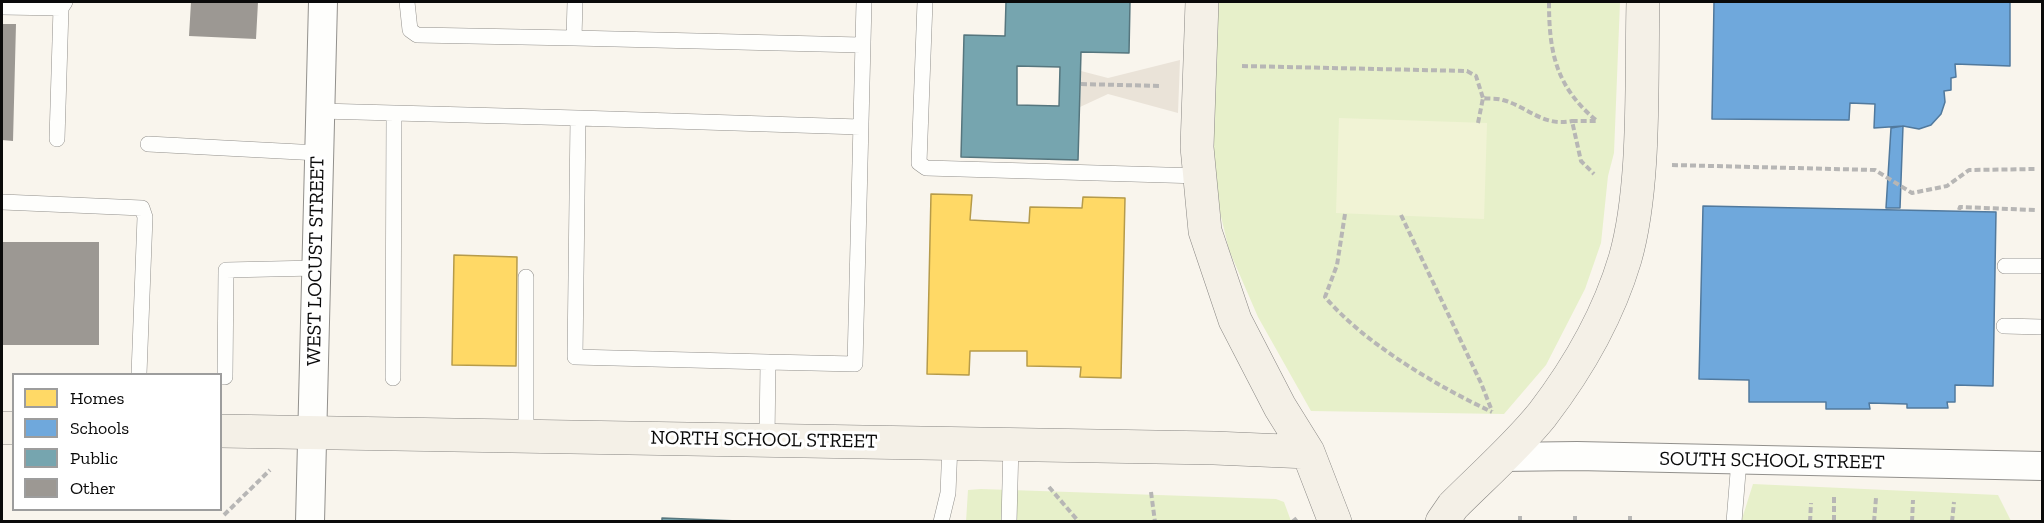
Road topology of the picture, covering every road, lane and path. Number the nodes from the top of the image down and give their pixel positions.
1 (323, 2) edge
2 (407, 2) edge
3 (574, 2) edge
4 (864, 2) edge
5 (925, 2) edge
6 (1202, 2) edge
7 (1548, 2) edge
8 (1643, 2) edge
9 (63, 5) edge
10 (2, 7) edge
11 (574, 38) junction
12 (861, 45) junction
13 (1242, 66) dead end
14 (1080, 84) dead end
15 (1160, 86) dead end
16 (1483, 98) junction
17 (320, 111) junction
18 (394, 113) junction
19 (578, 118) junction
20 (1572, 121) junction
21 (1478, 123) dead end
22 (860, 128) junction
23 (57, 139) dead end
24 (148, 144) dead end
25 (319, 153) junction
26 (1672, 165) dead end
27 (2036, 169) dead end
28 (1594, 174) dead end
29 (1200, 176) junction
30 (2, 202) edge
31 (1959, 210) dead end
32 (2035, 210) dead end
33 (1345, 214) dead end
34 (1401, 215) dead end
35 (2005, 266) dead end
36 (2043, 267) edge
37 (316, 268) junction
38 (526, 277) dead end
39 (2004, 326) dead end
40 (2043, 327) edge
41 (768, 362) junction
42 (139, 373) edge
43 (225, 377) dead end
44 (393, 378) dead end
45 (222, 431) edge
46 (313, 433) junction
47 (526, 436) junction
48 (767, 440) junction
49 (950, 444) junction
50 (1011, 444) junction
51 (1308, 452) junction
52 (1501, 457) junction
53 (1739, 460) junction
54 (2043, 466) edge
55 (270, 470) dead end
56 (1049, 487) dead end
57 (1151, 492) dead end
58 (1834, 497) dead end
59 (1876, 498) dead end
60 (1913, 500) dead end
61 (1954, 502) dead end
62 (1811, 503) dead end
63 (224, 515) dead end
64 (1521, 515) dead end
65 (1575, 516) dead end
66 (1297, 518) dead end
67 (310, 522) edge
68 (941, 522) edge
69 (1009, 522) edge
70 (1079, 522) edge
71 (1155, 522) edge
72 (1292, 522) edge
73 (1335, 522) edge
74 (1442, 522) edge
75 (1520, 522) edge
76 (1575, 522) edge
77 (1734, 522) edge
78 (1810, 522) edge
79 (1834, 522) edge
80 (1874, 522) edge
81 (1912, 522) edge
82 (1952, 522) edge

1 - 17 street, WEST LOCUST STREET
2 - 11 lane
3 - 11 lane
4 - 12 lane
5 - 29 lane
6 - 29 main road
7 - 20 path
8 - 52 main road
9 - 10 lane
9 - 23 lane
11 - 12 lane
12 - 22 lane
13 - 16 path
14 - 15 path
16 - 20 path
16 - 21 path
17 - 18 lane
17 - 25 street, WEST LOCUST STREET
18 - 19 lane
18 - 44 lane
19 - 22 lane
19 - 41 lane
20 - 28 path
22 - 41 lane
24 - 25 lane
25 - 37 street, WEST LOCUST STREET
26 - 27 path
29 - 51 main road
30 - 42 lane
31 - 32 path
33 - 34 path
35 - 36 lane
37 - 43 lane
37 - 46 street, WEST LOCUST STREET
38 - 47 lane
39 - 40 lane
41 - 48 lane
45 - 46 main road, NORTH SCHOOL STREET
46 - 47 main road, NORTH SCHOOL STREET
46 - 67 street, WEST LOCUST STREET
47 - 48 main road, NORTH SCHOOL STREET
48 - 49 main road, NORTH SCHOOL STREET
49 - 50 main road, NORTH SCHOOL STREET
49 - 68 lane
50 - 51 main road, NORTH SCHOOL STREET
50 - 69 lane
51 - 73 main road
52 - 53 street, SOUTH SCHOOL STREET
52 - 74 main road
53 - 54 street, SOUTH SCHOOL STREET
53 - 77 lane
55 - 63 path
56 - 70 path
57 - 71 path
58 - 79 path
59 - 80 path
60 - 81 path
61 - 82 path
62 - 78 path
64 - 75 path
65 - 76 path
66 - 72 path

